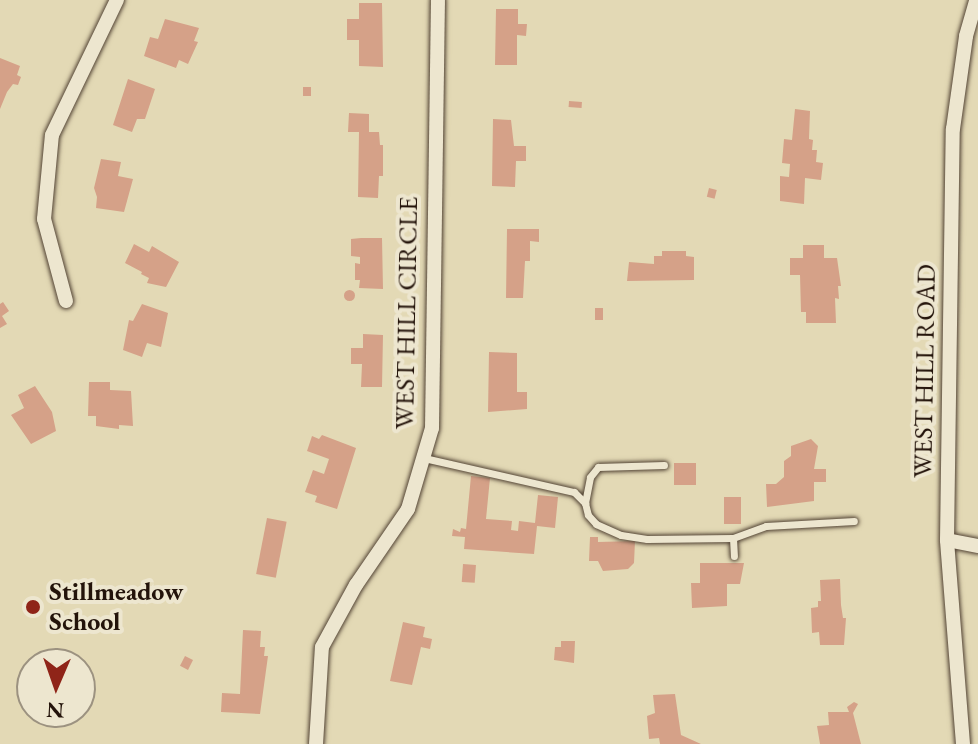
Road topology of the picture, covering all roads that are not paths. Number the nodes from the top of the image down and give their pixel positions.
1 (117, 0) edge
2 (438, 0) edge
3 (976, 0) edge
4 (66, 301) dead end
5 (424, 458) junction
6 (664, 465) dead end
7 (585, 503) junction
8 (854, 521) dead end
9 (733, 538) junction
10 (947, 540) junction
11 (978, 546) edge
12 (734, 556) dead end
13 (316, 744) edge
14 (963, 744) edge

1 - 4 street
2 - 5 street, WEST HILL CIRCLE
3 - 10 street, WEST HILL ROAD
5 - 7 lane
5 - 13 street, WEST HILL CIRCLE
6 - 7 lane
7 - 9 lane
8 - 9 lane
9 - 12 lane
10 - 11 street
10 - 14 street, WEST HILL ROAD

